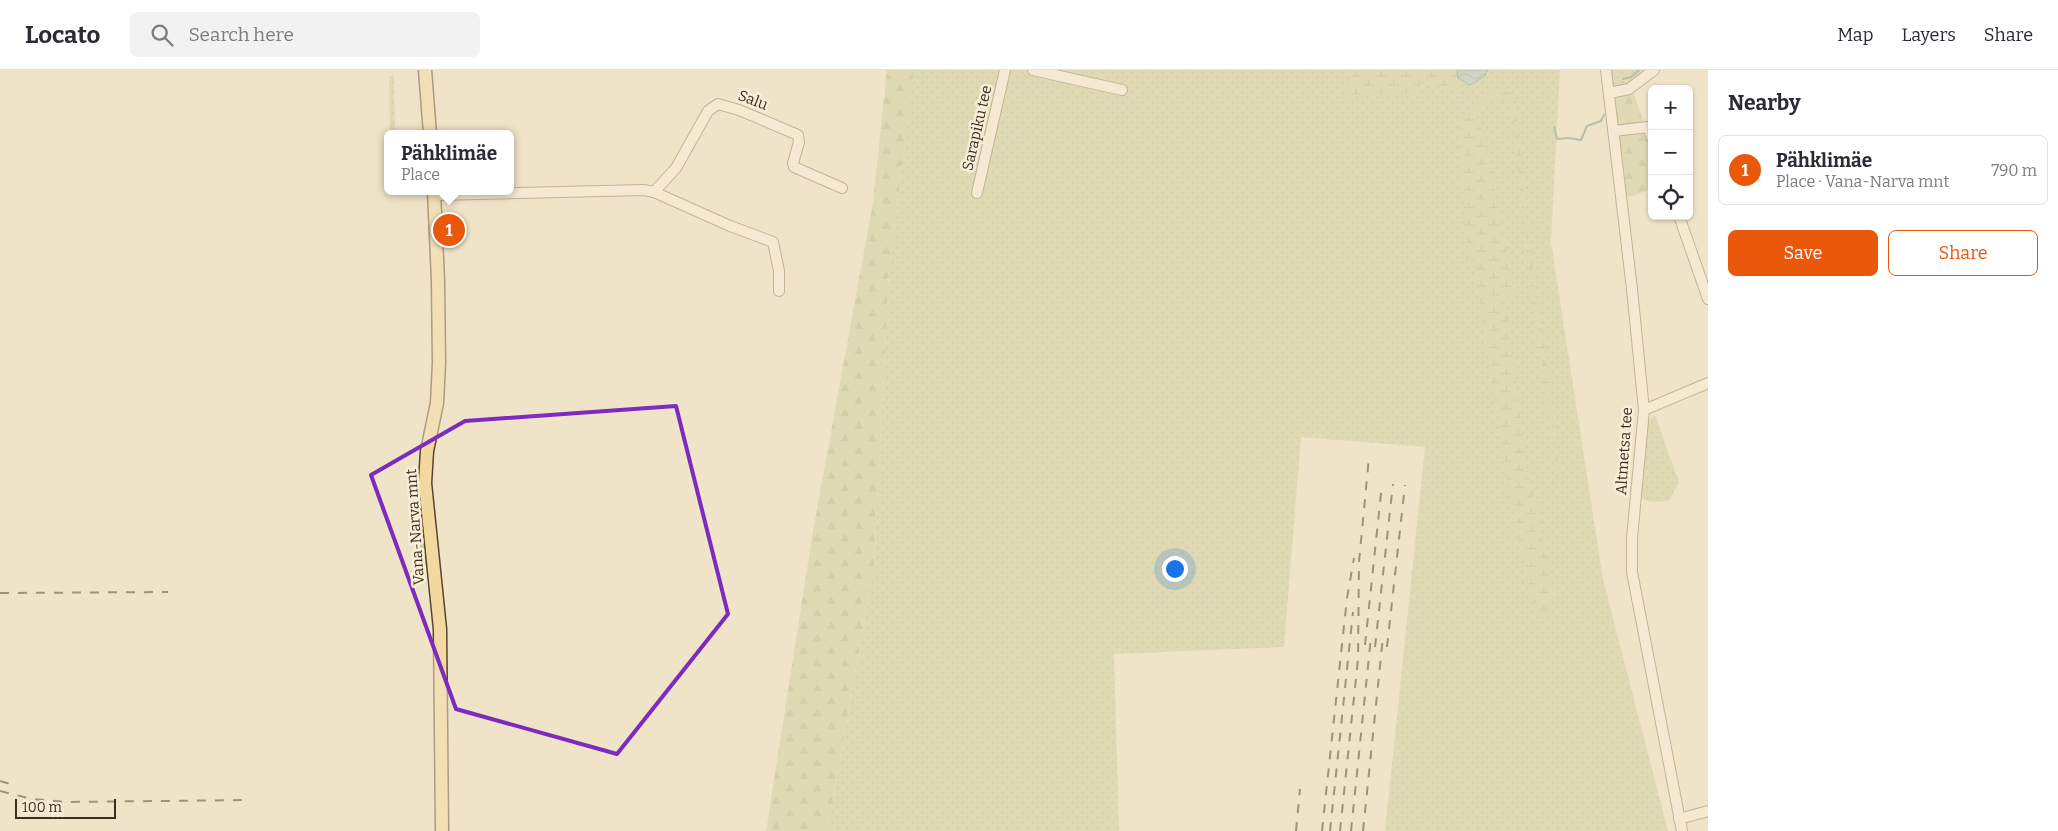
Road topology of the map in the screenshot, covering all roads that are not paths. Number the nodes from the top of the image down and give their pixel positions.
1 (425, 70) edge
2 (1006, 70) edge
3 (1033, 70) edge
4 (1606, 70) edge
5 (1654, 70) edge
6 (1122, 90) dead end
7 (1609, 93) junction
8 (430, 130) edge
9 (1649, 130) edge
10 (1614, 131) junction
11 (842, 188) dead end
12 (514, 192) edge
13 (654, 192) junction
14 (977, 193) dead end
15 (434, 195) edge
16 (1680, 220) edge
17 (779, 292) dead end
18 (1708, 299) edge
19 (1708, 383) edge
20 (1644, 410) junction
21 (1708, 811) edge
22 (1679, 819) junction
23 (442, 831) edge
24 (1682, 831) edge

1 - 8 main road
2 - 14 street, Sarapiku tee
3 - 6 street
4 - 7 street, Altmetsa tee
5 - 7 street
7 - 10 street, Altmetsa tee
9 - 10 street
10 - 20 street, Altmetsa tee
11 - 13 street, Salu
12 - 13 street
13 - 17 street
15 - 23 main road, Vana-Narva mnt
16 - 18 street
19 - 20 street
20 - 22 street, Altmetsa tee
21 - 22 street
22 - 24 street, Altmetsa tee

